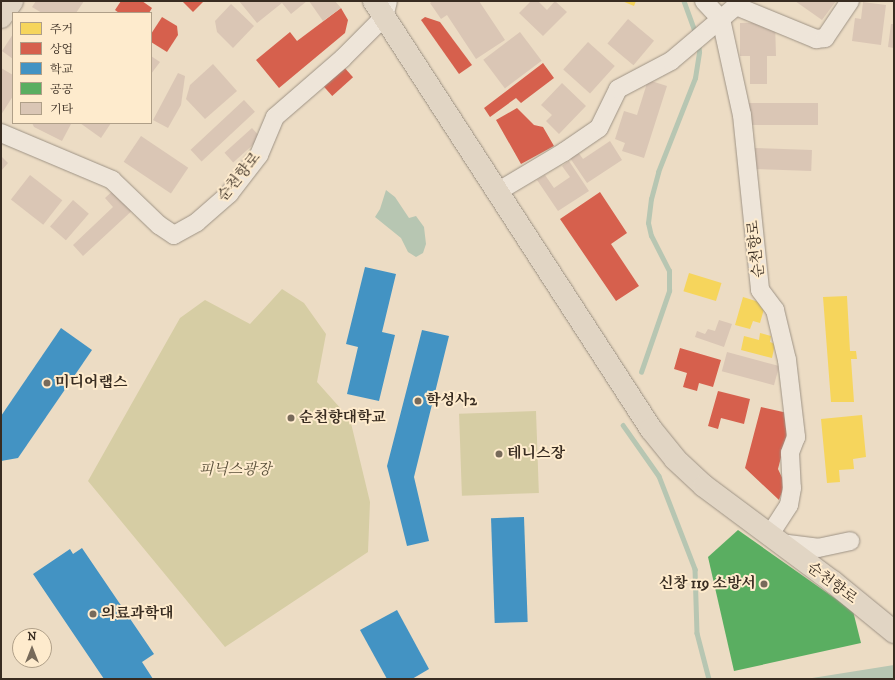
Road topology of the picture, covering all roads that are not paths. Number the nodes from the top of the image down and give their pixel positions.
1 (12, 1) edge
2 (704, 1) edge
3 (850, 1) edge
4 (738, 3) edge
5 (382, 6) edge
6 (1, 17) edge
7 (721, 19) junction
8 (1, 133) edge
9 (497, 192) junction
10 (774, 539) junction
11 (850, 541) dead end
12 (894, 632) edge

1 - 6 main road
2 - 7 street
3 - 4 street
4 - 7 street
5 - 8 street, 순천향로
5 - 9 main road, 순천향로
7 - 9 street
7 - 10 street, 순천향로
9 - 10 main road, 순천향로
10 - 11 street
10 - 12 main road, 순천향로

